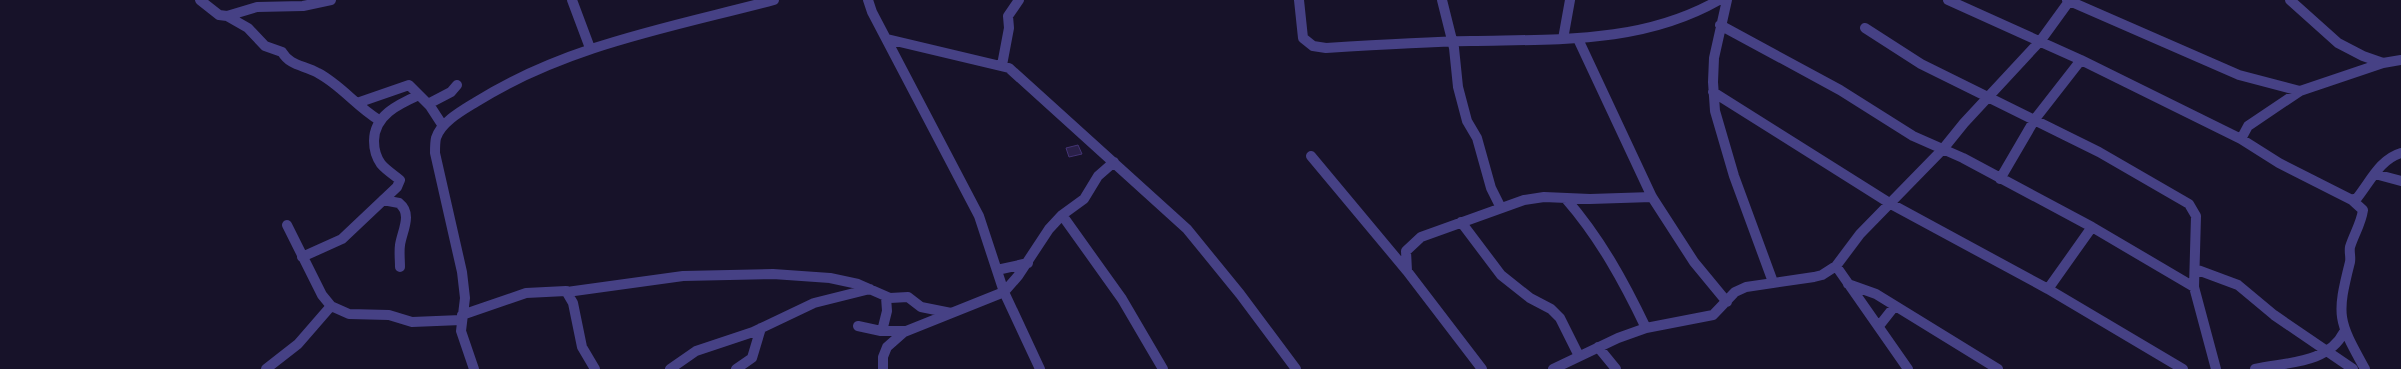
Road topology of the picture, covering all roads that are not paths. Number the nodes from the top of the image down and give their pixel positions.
1 (200, 0) edge
2 (331, 0) edge
3 (572, 0) edge
4 (774, 0) edge
5 (868, 0) edge
6 (1019, 0) edge
7 (1299, 0) edge
8 (1442, 0) edge
9 (1570, 0) edge
10 (1719, 0) edge
11 (1727, 0) edge
12 (1948, 0) edge
13 (2069, 0) edge
14 (2290, 0) edge
15 (227, 16) junction
16 (1720, 24) junction
17 (1865, 28) dead end
18 (887, 39) junction
19 (1564, 39) junction
20 (1578, 39) junction
21 (2041, 40) junction
22 (1451, 42) junction
23 (590, 48) junction
24 (2081, 60) junction
25 (2401, 60) edge
26 (2383, 63) junction
27 (1002, 65) junction
28 (457, 85) dead end
29 (2300, 91) junction
30 (1713, 92) junction
31 (419, 95) junction
32 (1988, 98) junction
33 (357, 103) junction
34 (428, 104) junction
35 (2035, 119) junction
36 (379, 120) junction
37 (443, 126) junction
38 (2241, 139) junction
39 (1943, 149) junction
40 (2401, 153) edge
41 (1311, 156) dead end
42 (1114, 162) junction
43 (2376, 174) junction
44 (2000, 179) junction
45 (2401, 180) edge
46 (1652, 197) junction
47 (1566, 199) junction
48 (383, 200) junction
49 (2352, 200) junction
50 (1891, 204) junction
51 (1501, 208) junction
52 (1062, 215) junction
53 (1461, 222) junction
54 (287, 224) dead end
55 (2092, 227) junction
56 (302, 257) junction
57 (1028, 262) junction
58 (1836, 266) junction
59 (400, 267) dead end
60 (2195, 269) junction
61 (997, 270) junction
62 (1407, 271) junction
63 (1773, 282) junction
64 (1848, 284) junction
65 (2194, 287) junction
66 (870, 289) junction
67 (2048, 289) junction
68 (567, 292) junction
69 (1004, 292) junction
70 (886, 297) junction
71 (1727, 302) junction
72 (331, 306) junction
73 (1894, 307) junction
74 (951, 313) junction
75 (462, 318) junction
76 (858, 326) dead end
77 (1879, 326) junction
78 (761, 328) junction
79 (1646, 328) junction
80 (882, 330) junction
81 (906, 331) junction
82 (2344, 332) junction
83 (1598, 347) junction
84 (2328, 351) junction
85 (1579, 356) junction
86 (740, 368) edge
87 (266, 369) edge
88 (474, 369) edge
89 (595, 369) edge
90 (670, 369) edge
91 (883, 369) edge
92 (1040, 369) edge
93 (1163, 369) edge
94 (1296, 369) edge
95 (1482, 369) edge
96 (1553, 369) edge
97 (1616, 369) edge
98 (1908, 369) edge
99 (1998, 369) edge
100 (2183, 369) edge
101 (2216, 369) edge
102 (2255, 369) edge
103 (2353, 369) edge
104 (2365, 369) edge

1 - 15 street
2 - 15 street
3 - 23 street
4 - 23 street
5 - 18 street
6 - 27 street
7 - 22 street
8 - 22 street
9 - 19 street
10 - 20 street
11 - 16 street
12 - 21 street
13 - 21 street
13 - 29 street
14 - 26 street
15 - 33 street
16 - 30 street
16 - 39 street
17 - 32 street
18 - 27 street
18 - 61 street
19 - 20 street
19 - 22 street
20 - 46 street
21 - 24 street
21 - 32 street
22 - 51 street
23 - 37 street
24 - 35 street
24 - 38 street
25 - 26 street
26 - 29 street
27 - 42 street
28 - 34 street
29 - 38 street
30 - 50 street
30 - 63 street
31 - 33 street
31 - 34 street
31 - 36 street
32 - 35 street
32 - 39 street
33 - 36 street
34 - 37 street
35 - 44 street
35 - 60 street
36 - 48 street
37 - 75 street
38 - 49 street
39 - 44 street
39 - 50 street
40 - 43 street
41 - 62 street
42 - 52 street
42 - 94 street
43 - 45 street
43 - 49 street
44 - 55 street
46 - 47 street
46 - 71 street
47 - 51 street
47 - 79 street
48 - 56 street
48 - 59 street
49 - 82 street
50 - 58 street
50 - 67 street
51 - 53 street
52 - 57 street
52 - 93 street
53 - 62 street
53 - 85 street
54 - 56 street
55 - 65 street
55 - 67 street
56 - 72 street
57 - 61 street
57 - 69 street
58 - 63 street
58 - 64 street
60 - 65 street
60 - 84 street
61 - 69 street
62 - 95 street
63 - 71 street
64 - 73 street
64 - 77 street
65 - 101 street
66 - 68 street
66 - 70 street
66 - 78 street
67 - 100 street
68 - 75 street
68 - 89 street
69 - 74 street
69 - 92 street
70 - 74 street
70 - 80 street
71 - 79 street
72 - 75 street
72 - 87 street
73 - 77 street
73 - 99 street
74 - 81 street
75 - 88 street
76 - 80 street
77 - 98 street
78 - 86 street
78 - 90 street
79 - 83 street
80 - 81 street
81 - 91 street
82 - 84 street
82 - 104 street
83 - 85 street
83 - 97 street
84 - 102 street
84 - 103 street
85 - 96 street

